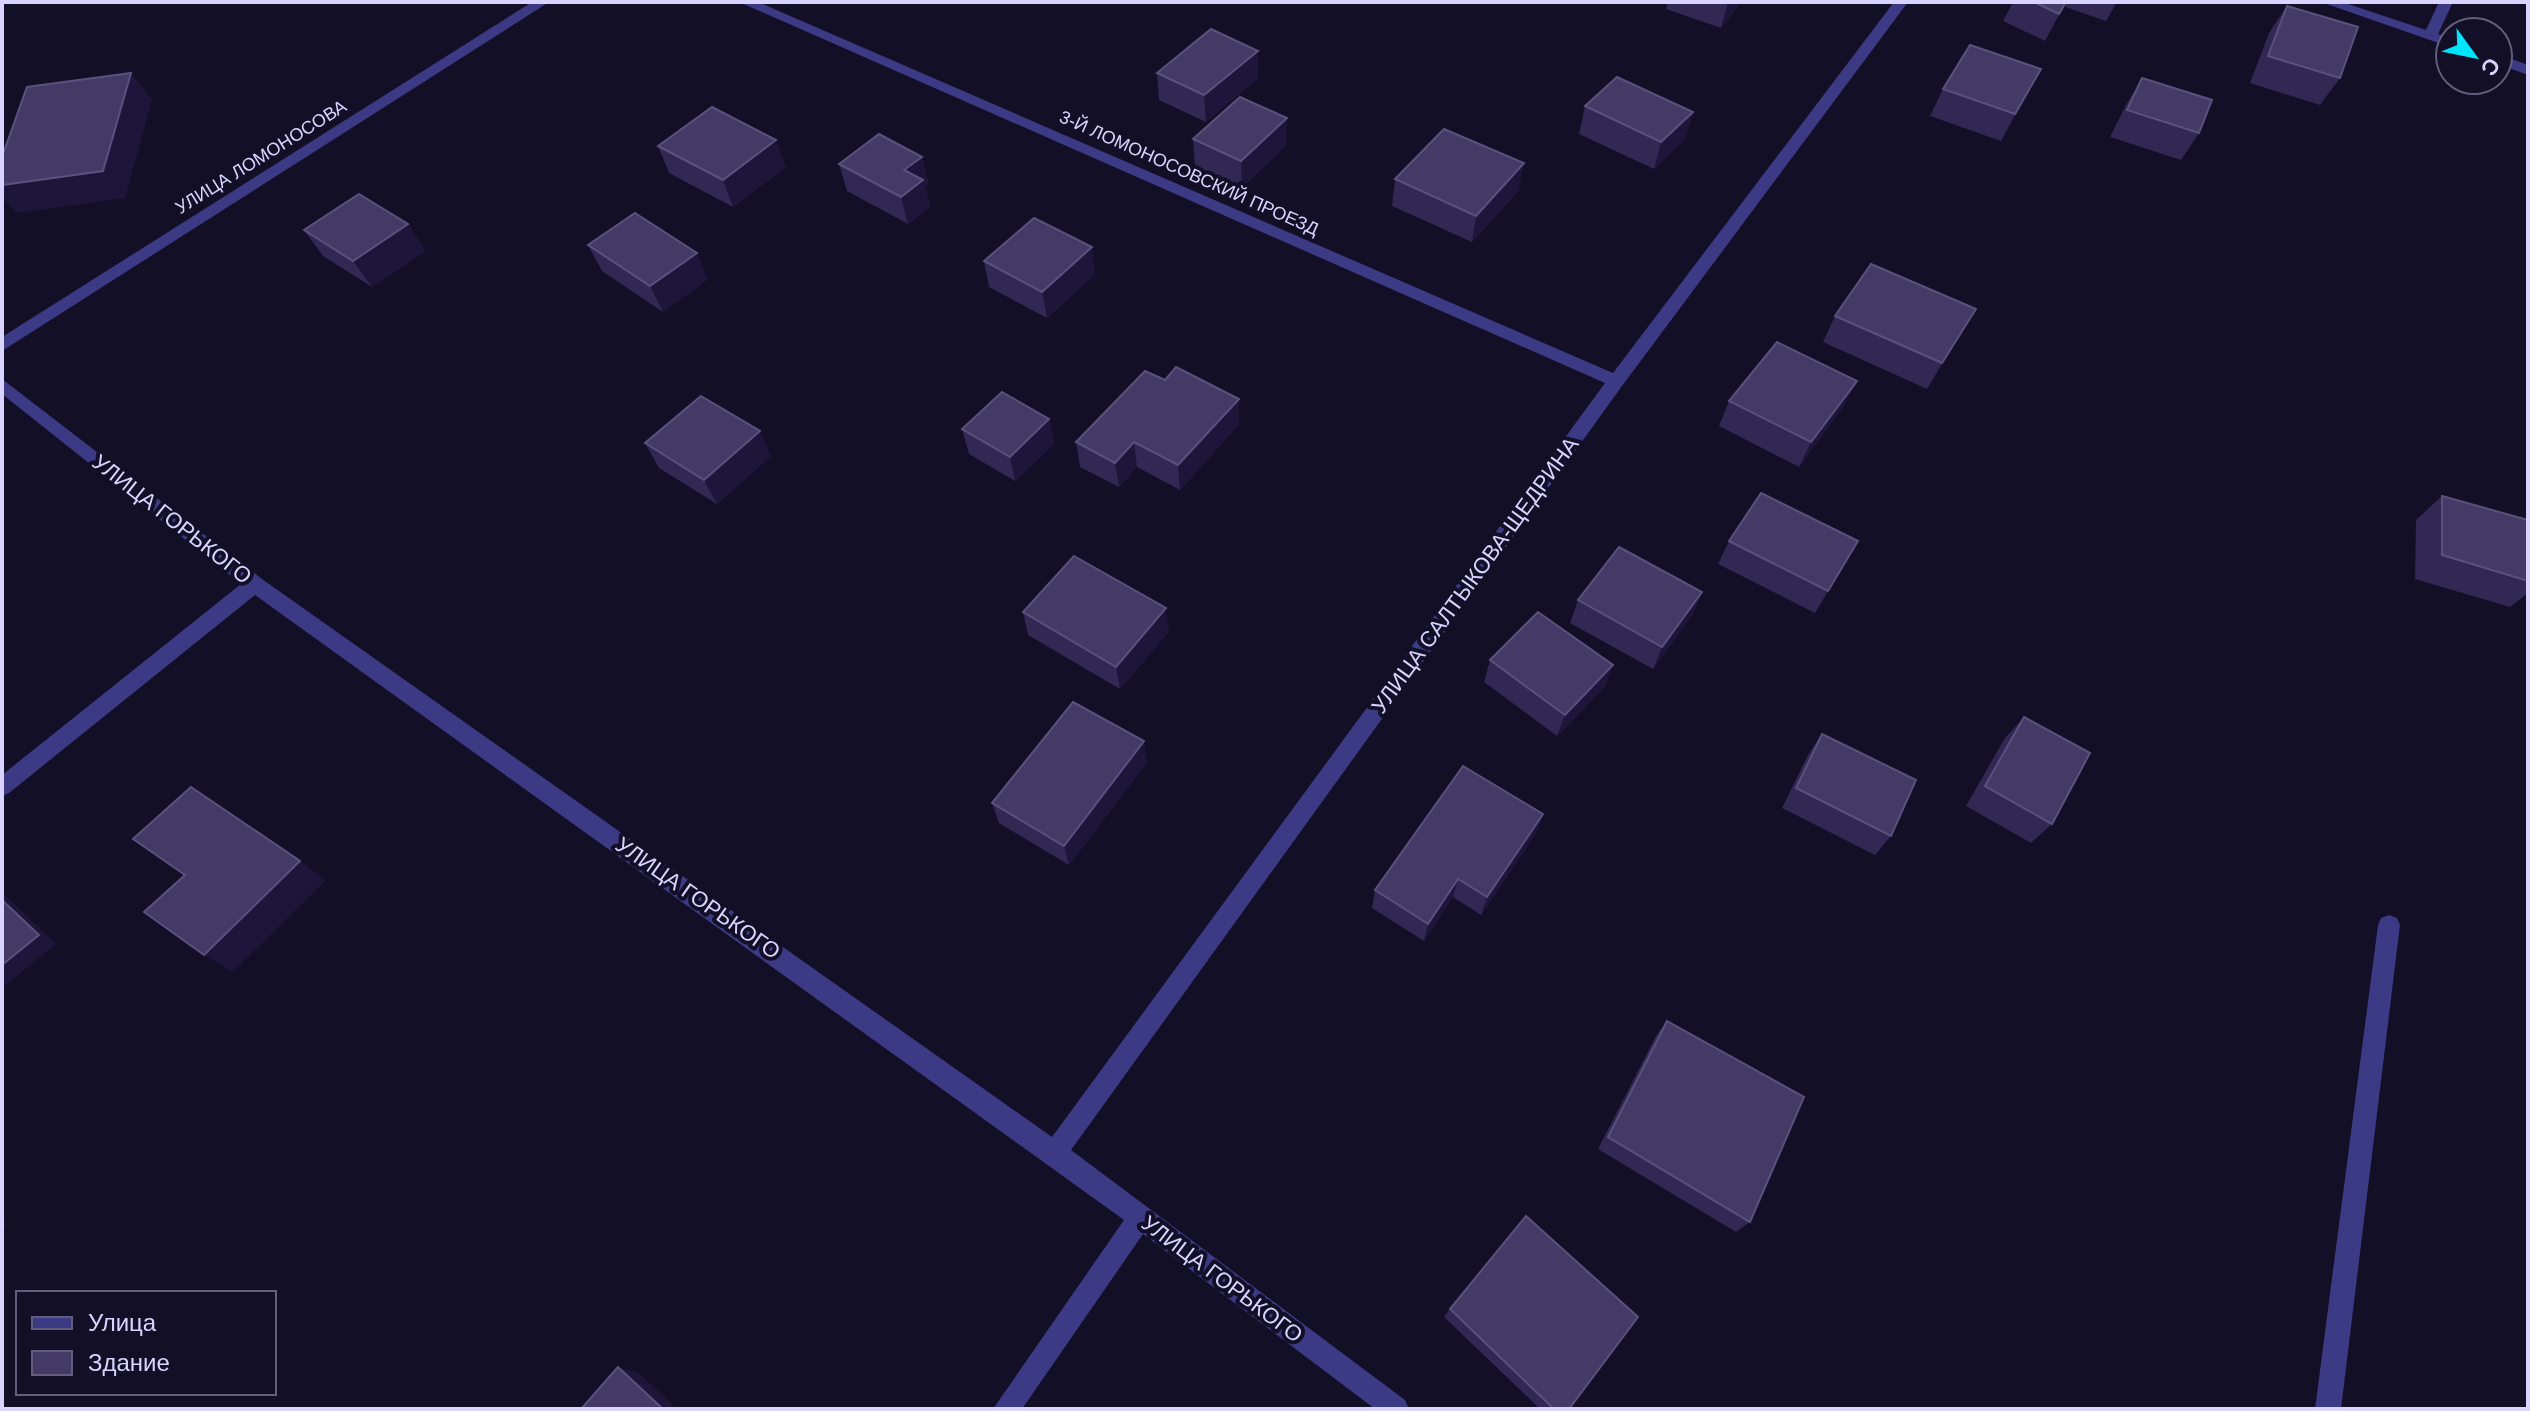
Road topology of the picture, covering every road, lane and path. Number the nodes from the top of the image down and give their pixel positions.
1 (542, 2) edge
2 (746, 2) edge
3 (1901, 2) edge
4 (2328, 2) edge
5 (2446, 2) edge
6 (2430, 36) junction
7 (2434, 37) edge
8 (2, 345) edge
9 (1616, 381) junction
10 (2, 385) edge
11 (255, 584) junction
12 (2, 787) edge
13 (2389, 925) dead end
14 (1055, 1153) junction
15 (1140, 1218) junction
16 (1006, 1409) edge
17 (1396, 1409) edge
18 (2328, 1409) edge

1 - 8 street, УЛИЦА ЛОМОНОСОВА
2 - 9 street, 3-Й ЛОМОНОСОВСКИЙ ПРОЕЗД
3 - 9 street, УЛИЦА САЛТЫКОВА-ЩЕДРИНА
4 - 6 street
5 - 6 street
6 - 7 street
9 - 14 street, УЛИЦА САЛТЫКОВА-ЩЕДРИНА
10 - 11 street, УЛИЦА ГОРЬКОГО
11 - 12 street
11 - 14 street, УЛИЦА ГОРЬКОГО
13 - 18 street
14 - 15 street, УЛИЦА ГОРЬКОГО
15 - 16 street
15 - 17 street, УЛИЦА ГОРЬКОГО

